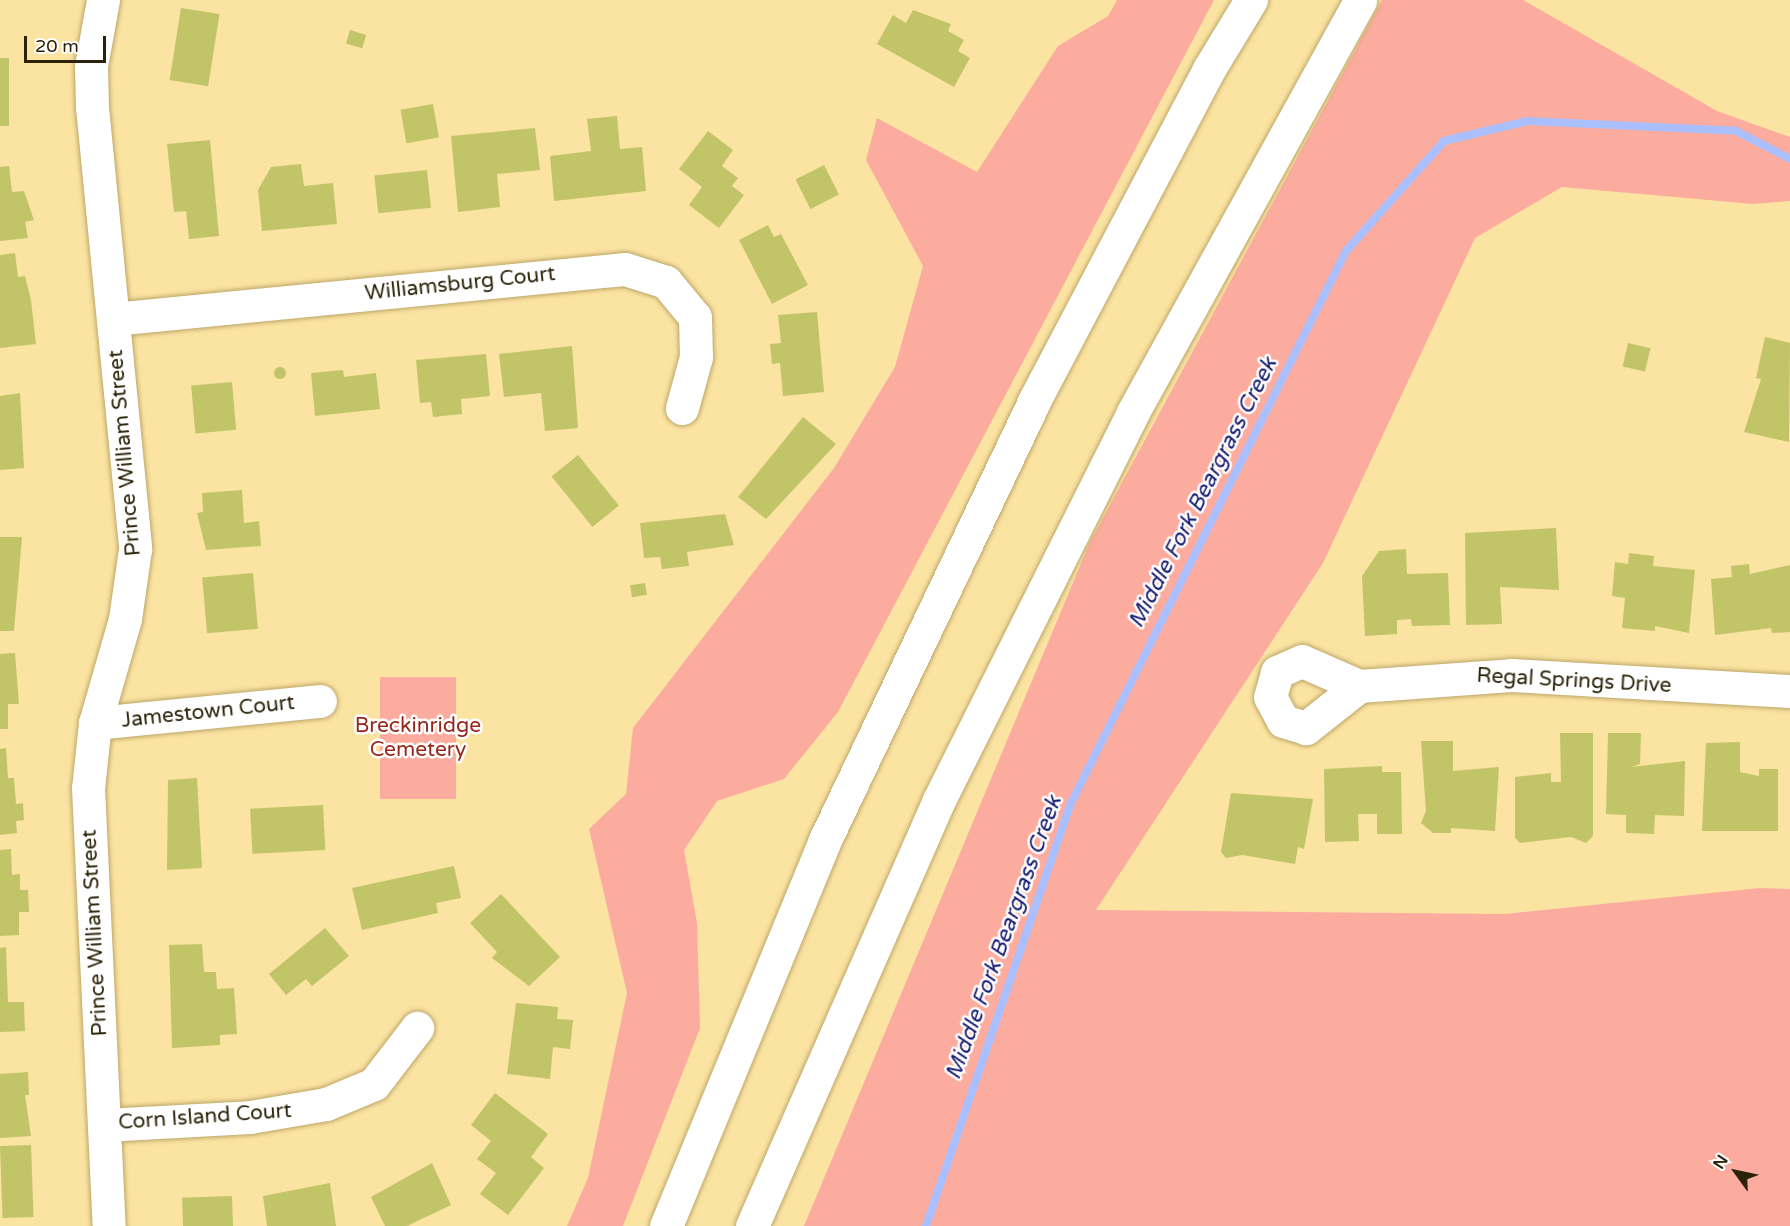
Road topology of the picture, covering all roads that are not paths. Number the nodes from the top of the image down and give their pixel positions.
1 (104, 0) edge
2 (1251, 0) edge
3 (1360, 0) edge
4 (113, 319) junction
5 (682, 408) dead end
6 (1359, 686) dead end
7 (1790, 691) edge
8 (320, 701) dead end
9 (95, 723) junction
10 (417, 1028) dead end
11 (104, 1125) junction
12 (109, 1226) edge
13 (666, 1226) edge
14 (752, 1226) edge

1 - 4 main road, Prince William Street
2 - 13 main road
3 - 14 main road
4 - 5 main road, Williamsburg Court
4 - 9 main road, Prince William Street
6 - 7 main road, Regal Springs Drive
8 - 9 main road, Jamestown Court
9 - 11 main road, Prince William Street
10 - 11 main road, Corn Island Court
11 - 12 main road, Prince William Street

